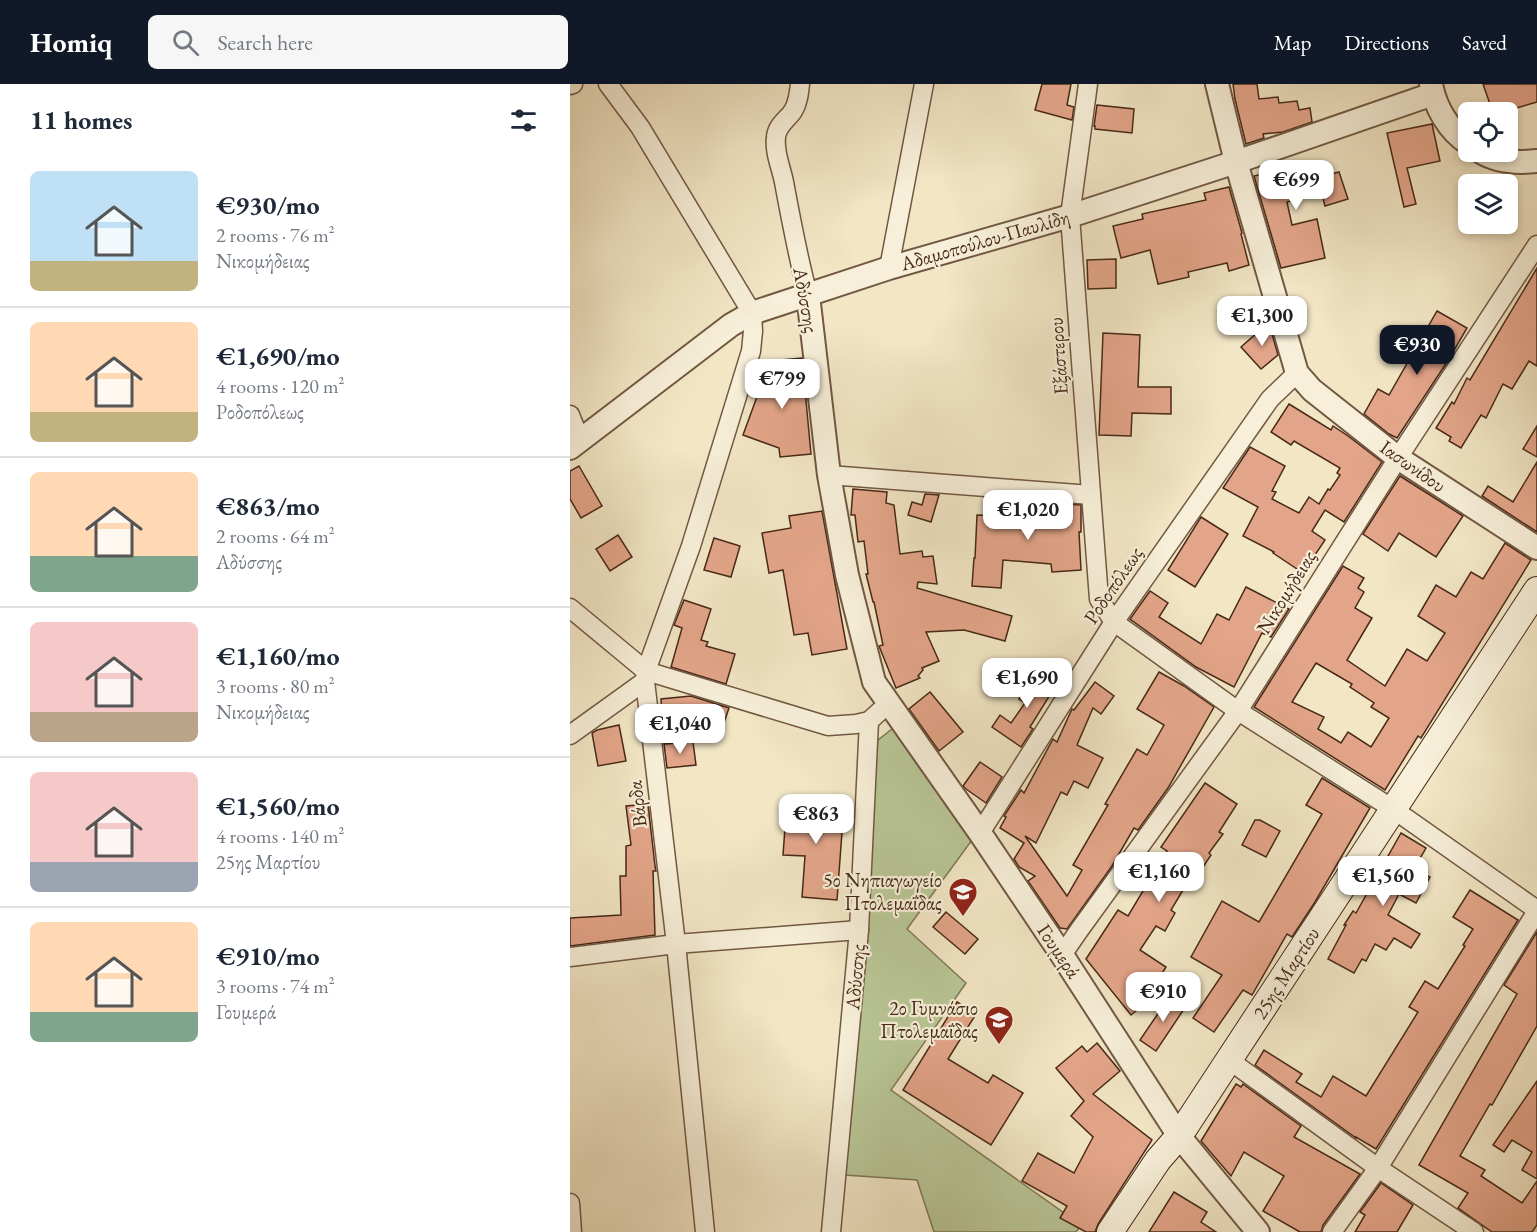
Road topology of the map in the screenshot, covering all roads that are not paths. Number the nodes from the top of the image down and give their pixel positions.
1 (608, 84) edge
2 (800, 84) edge
3 (924, 84) edge
4 (1088, 84) edge
5 (1217, 84) edge
6 (1432, 89) edge
7 (1458, 135) edge
8 (1537, 161) edge
9 (1236, 162) junction
10 (1514, 162) edge
11 (1070, 216) junction
12 (1537, 245) edge
13 (889, 268) junction
14 (808, 295) junction
15 (752, 313) junction
16 (1297, 373) junction
17 (570, 415) edge
18 (575, 444) edge
19 (1398, 459) junction
20 (829, 474) junction
21 (1091, 495) junction
22 (1537, 548) edge
23 (1537, 590) edge
24 (570, 608) edge
25 (1114, 622) junction
26 (870, 665) joint
27 (646, 676) junction
28 (888, 704) junction
29 (1238, 711) junction
30 (869, 721) junction
31 (570, 735) edge
32 (1393, 809) junction
33 (980, 833) junction
34 (1537, 911) edge
35 (859, 930) junction
36 (676, 944) junction
37 (1062, 955) junction
38 (570, 957) edge
39 (1228, 1060) junction
40 (1179, 1136) junction
41 (1378, 1168) junction
42 (570, 1203) edge
43 (573, 1232) edge
44 (705, 1232) edge
45 (831, 1232) edge
46 (1110, 1232) edge
47 (1258, 1232) edge
48 (1332, 1232) edge
49 (1474, 1232) edge

1 - 15 street
2 - 14 street, Αδύσσης
3 - 13 street
4 - 11 street, Εξάστερου
5 - 9 street
6 - 7 street
6 - 9 street, Αδαμοπούλου-Παυλίδη
8 - 10 street
9 - 11 street, Αδαμοπούλου-Παυλίδη
9 - 16 street
11 - 13 street, Αδαμοπούλου-Παυλίδη
11 - 21 street, Εξάστερου
12 - 19 street, Νικομήδειας
13 - 14 street, Αδαμοπούλου-Παυλίδη
14 - 15 street, Αδαμοπούλου-Παυλίδη
14 - 20 street, Αδύσσης
15 - 18 street, Αδαμοπούλου-Παυλίδη
15 - 27 street, Βάρδα
16 - 19 street, Ιασωνίδου
16 - 25 street, Ροδοπόλεως
17 - 18 street
19 - 22 street, Ιασωνίδου
19 - 29 street, Νικομήδειας
20 - 21 street
20 - 26 street, Αδύσσης
21 - 25 street, Εξάστερου
23 - 32 main road, 25ης Μαρτίου
24 - 27 street
25 - 29 street
25 - 33 street, Ροδοπόλεως
26 - 28 street, Γουμερά
27 - 30 street
27 - 31 street
27 - 36 street, Βάρδα
28 - 30 street
28 - 33 street, Γουμερά
29 - 32 street
29 - 37 street, Νικομήδειας
30 - 35 street, Αδύσσης
32 - 34 street
32 - 39 main road, 25ης Μαρτίου
33 - 37 street, Γουμερά
34 - 41 street
35 - 36 street
35 - 45 street, Αδύσσης
36 - 38 street
36 - 44 street, Βάρδα
37 - 40 street, Γουμερά
39 - 40 main road, 25ης Μαρτίου
39 - 41 street
40 - 46 main road, 25ης Μαρτίου
40 - 47 street, Γουμερά
41 - 48 street
41 - 49 street
42 - 43 street

